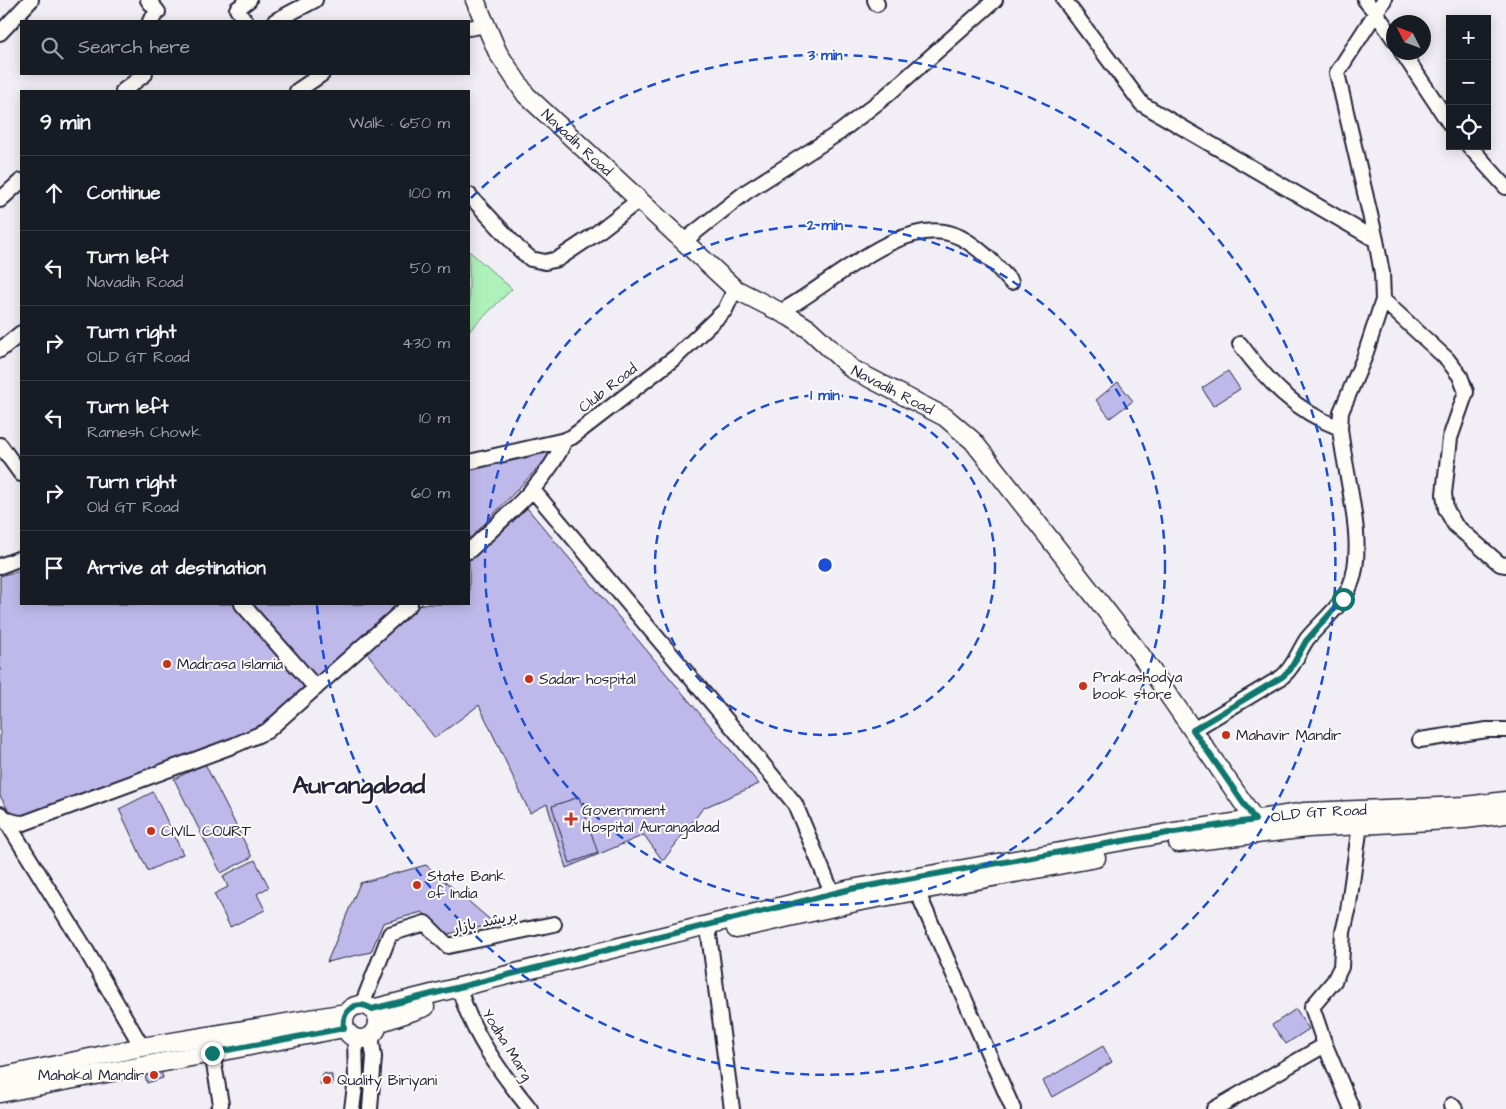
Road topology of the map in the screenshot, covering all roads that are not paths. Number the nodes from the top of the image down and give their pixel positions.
1 (31, 0) edge
2 (148, 0) edge
3 (249, 0) edge
4 (315, 0) edge
5 (475, 0) edge
6 (995, 0) edge
7 (1064, 0) edge
8 (1366, 0) edge
9 (1384, 0) edge
10 (1376, 13) junction
11 (151, 20) edge
12 (244, 20) edge
13 (277, 20) edge
14 (477, 26) edge
15 (1386, 27) edge
16 (0, 33) edge
17 (1407, 60) edge
18 (144, 75) edge
19 (321, 75) edge
20 (124, 90) edge
21 (298, 90) edge
22 (1446, 118) edge
23 (1473, 150) edge
24 (20, 182) edge
25 (1506, 187) edge
26 (470, 196) edge
27 (0, 200) edge
28 (640, 200) junction
29 (1376, 240) junction
30 (684, 241) junction
31 (1011, 282) dead end
32 (735, 289) junction
33 (1383, 300) junction
34 (780, 312) junction
35 (20, 334) edge
36 (1240, 344) dead end
37 (0, 350) edge
38 (1340, 428) junction
39 (565, 440) junction
40 (0, 445) edge
41 (470, 462) edge
42 (20, 473) edge
43 (532, 490) junction
44 (470, 550) edge
45 (20, 558) edge
46 (1506, 565) edge
47 (0, 566) edge
48 (243, 605) edge
49 (409, 605) edge
50 (316, 688) junction
51 (1193, 730) junction
52 (1506, 730) edge
53 (1420, 740) dead end
54 (1506, 801) edge
55 (1506, 814) edge
56 (3, 816) edge
57 (1360, 825) junction
58 (1256, 827) junction
59 (917, 891) junction
60 (832, 893) junction
61 (554, 924) dead end
62 (710, 935) junction
63 (460, 992) junction
64 (361, 1022) junction
65 (1325, 1045) junction
66 (142, 1047) junction
67 (212, 1053) junction
68 (0, 1077) edge
69 (0, 1093) edge
70 (218, 1109) edge
71 (352, 1109) edge
72 (370, 1109) edge
73 (530, 1109) edge
74 (732, 1109) edge
75 (1013, 1109) edge
76 (1214, 1109) edge
77 (1352, 1109) edge

1 - 16 street
2 - 11 street
3 - 12 street
4 - 13 street
5 - 14 main road, Navadih Road
6 - 30 street
7 - 29 street
8 - 10 street
9 - 10 street
10 - 15 street
10 - 29 street
14 - 28 main road, Navadih Road
17 - 22 street
18 - 20 street
19 - 21 street
23 - 25 street
24 - 27 street
26 - 28 street
28 - 30 main road, Navadih Road
29 - 33 street
30 - 32 main road, Navadih Road
31 - 34 street
32 - 34 main road, Navadih Road
32 - 39 street, Club Road
33 - 38 street
33 - 46 street
34 - 51 main road, Navadih Road
35 - 37 street
36 - 38 street
38 - 51 street
39 - 41 street, Club Road
39 - 43 street
40 - 42 street
43 - 44 street
43 - 60 street
45 - 47 street
48 - 50 street
49 - 50 street
50 - 56 street
51 - 58 main road, Navadih Road
52 - 53 street
54 - 58 main road, OLD GT Road
55 - 57 main road, OLD GT Road
56 - 66 street
57 - 58 main road, OLD GT Road
57 - 65 street
58 - 59 main road, OLD GT Road
58 - 60 main road, OLD GT Road
59 - 62 main road, OLD GT Road
59 - 75 street
60 - 63 main road, OLD GT Road
61 - 64 street, پریشد بازار
62 - 63 main road, OLD GT Road
62 - 74 street
63 - 64 main road, OLD GT Road
63 - 73 street, Yodha Marg
64 - 66 main road, OLD GT Road
64 - 67 main road
64 - 71 street
64 - 72 street
65 - 76 street
65 - 77 street
66 - 68 main road, OLD GT Road
67 - 69 main road
67 - 70 street

